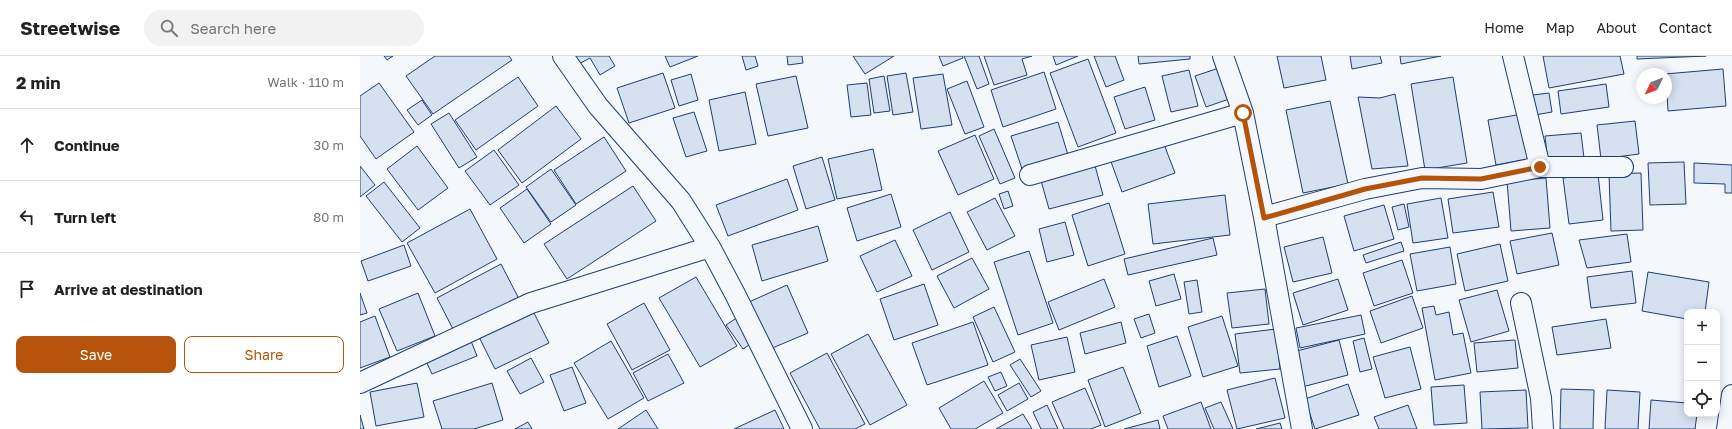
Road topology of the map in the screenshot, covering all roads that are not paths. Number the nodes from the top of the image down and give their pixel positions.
1 (563, 56) edge
2 (1223, 56) edge
3 (1513, 56) edge
4 (1243, 113) junction
5 (1540, 167) junction
6 (1623, 167) dead end
7 (1030, 175) dead end
8 (1264, 218) junction
9 (710, 247) junction
10 (1521, 303) dead end
11 (360, 383) edge
12 (1732, 395) edge
13 (802, 429) edge
14 (1302, 429) edge
15 (1542, 429) edge
16 (1727, 429) edge

1 - 9 street
2 - 4 street
3 - 5 street
4 - 7 street
4 - 8 street
5 - 6 street
5 - 8 street
8 - 14 street
9 - 11 street
9 - 13 street
10 - 15 street
12 - 16 street

